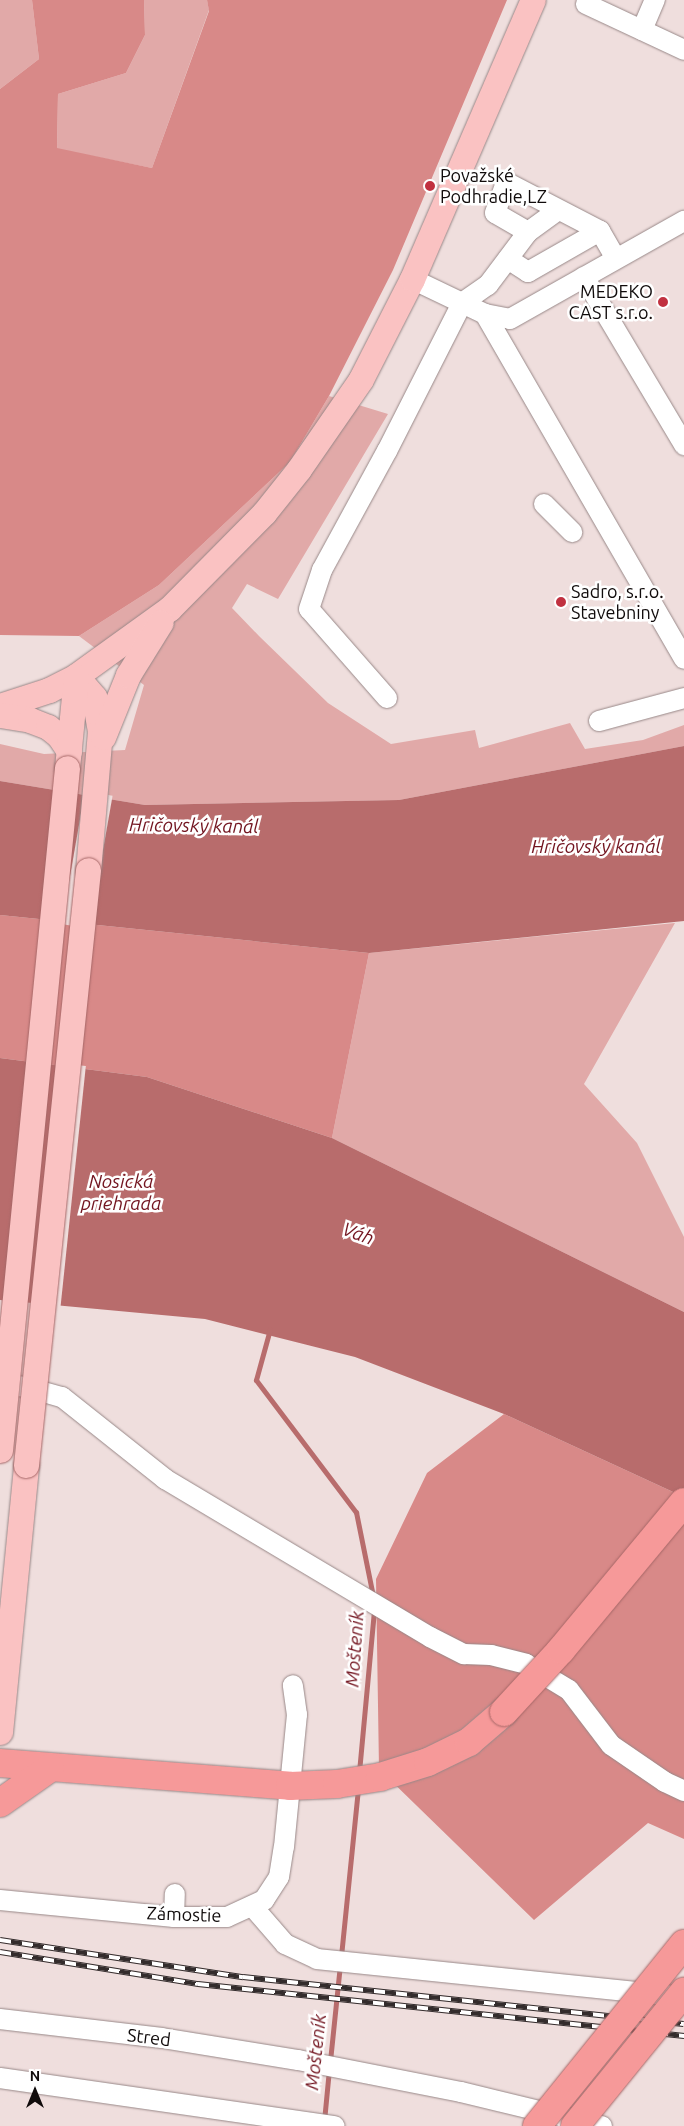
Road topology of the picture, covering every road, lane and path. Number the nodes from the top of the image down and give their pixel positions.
1 (533, 0) edge
2 (654, 0) edge
3 (586, 4) dead end
4 (642, 30) junction
5 (684, 50) edge
6 (558, 210) junction
7 (684, 221) edge
8 (600, 231) junction
9 (528, 232) junction
10 (508, 259) junction
11 (616, 259) junction
12 (584, 277) junction
13 (412, 279) junction
14 (462, 303) junction
15 (485, 314) junction
16 (684, 445) edge
17 (544, 504) dead end
18 (572, 532) dead end
19 (169, 608) junction
20 (684, 659) edge
21 (76, 676) junction
22 (387, 698) dead end
23 (684, 698) edge
24 (0, 706) edge
25 (0, 715) edge
26 (599, 720) dead end
27 (68, 759) junction
28 (98, 762) junction
29 (0, 1385) edge
30 (0, 1450) edge
31 (684, 1502) edge
32 (293, 1685) dead end
33 (0, 1732) edge
34 (0, 1763) edge
35 (50, 1768) junction
36 (290, 1786) junction
37 (684, 1791) edge
38 (0, 1802) edge
39 (175, 1894) dead end
40 (0, 1900) edge
41 (253, 1907) junction
42 (174, 1916) junction
43 (684, 1944) edge
44 (684, 1992) edge
45 (684, 1997) edge
46 (0, 2019) edge
47 (0, 2078) edge
48 (336, 2126) edge
49 (537, 2126) edge
50 (575, 2126) edge
51 (602, 2126) edge

1 - 13 main road
2 - 4 street
3 - 4 street
4 - 5 street
6 - 8 street
6 - 9 street
6 - 9 street
7 - 11 street
8 - 10 street
8 - 11 street
9 - 10 street
10 - 14 street
11 - 12 street
12 - 15 street
12 - 16 street
13 - 14 street
13 - 19 main road
14 - 15 street
14 - 22 street
15 - 20 street
17 - 18 street
19 - 21 main road
19 - 28 main road
21 - 24 main road
21 - 27 main road
21 - 28 main road
23 - 26 street
25 - 27 main road
27 - 30 main road, bridge
28 - 33 main road, bridge
29 - 37 street
31 - 36 highway, bridge
32 - 36 street, Zámostie
34 - 35 highway
35 - 36 highway
35 - 38 highway
36 - 41 street, Zámostie
39 - 42 street
40 - 42 street, Zámostie
41 - 42 street, Zámostie
41 - 45 street
43 - 49 highway, bridge
44 - 50 highway, bridge
46 - 51 street, Stred
47 - 48 street

